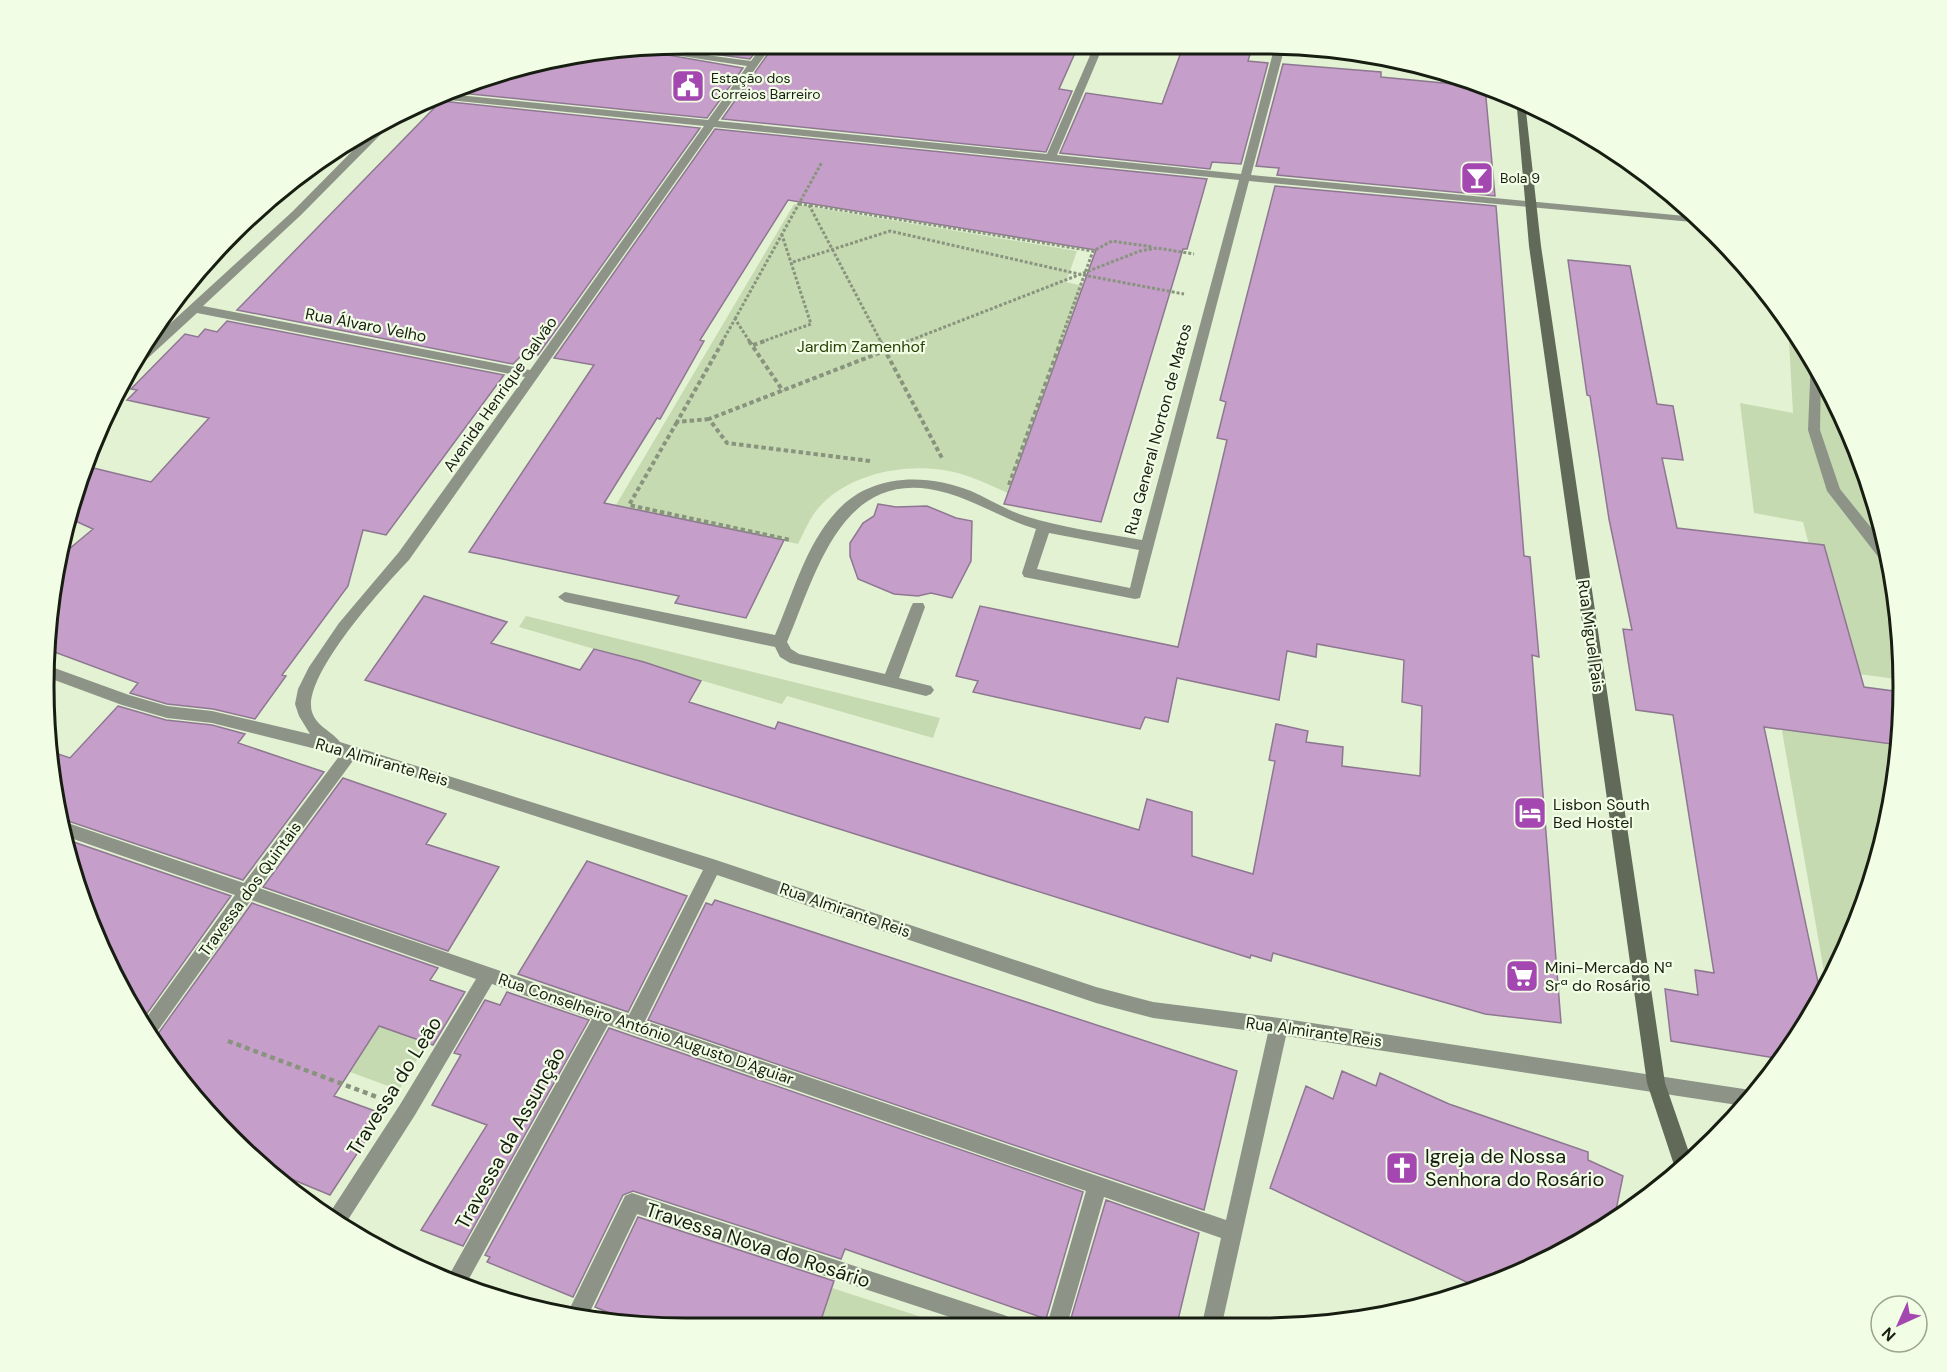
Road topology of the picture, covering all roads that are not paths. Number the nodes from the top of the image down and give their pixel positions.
1 (682, 54) edge
2 (760, 54) edge
3 (1096, 54) edge
4 (1277, 54) edge
5 (753, 64) junction
6 (455, 98) edge
7 (1521, 110) edge
8 (712, 124) junction
9 (370, 139) edge
10 (1050, 159) junction
11 (1243, 177) junction
12 (1532, 206) junction
13 (1686, 219) edge
14 (192, 308) junction
15 (156, 343) edge
16 (534, 375) junction
17 (1815, 382) edge
18 (1044, 526) junction
19 (1876, 544) edge
20 (1147, 546) junction
21 (565, 597) dead end
22 (918, 607) dead end
23 (780, 642) junction
24 (54, 674) edge
25 (890, 681) junction
26 (926, 690) dead end
27 (352, 751) junction
28 (71, 831) edge
29 (714, 866) junction
30 (247, 892) junction
31 (489, 974) junction
32 (604, 1015) junction
33 (153, 1024) edge
34 (634, 1025) junction
35 (1279, 1026) junction
36 (1656, 1083) junction
37 (1741, 1096) edge
38 (1681, 1158) edge
39 (1096, 1187) junction
40 (340, 1214) edge
41 (1232, 1232) junction
42 (460, 1276) edge
43 (580, 1309) edge
44 (983, 1318) edge
45 (1059, 1318) edge
46 (1213, 1318) edge

1 - 5 street
2 - 5 street, Avenida Henrique Galvão
3 - 10 street
4 - 11 street, Rua General Norton de Matos
5 - 8 street, Avenida Henrique Galvão
6 - 8 street
7 - 12 street, Rua Miguel Pais
8 - 10 street
8 - 16 street, Avenida Henrique Galvão
9 - 14 street
10 - 11 street
11 - 12 street
11 - 20 street, Rua General Norton de Matos
12 - 13 street
12 - 36 street, Rua Miguel Pais
14 - 15 street
14 - 16 street, Rua Álvaro Velho
16 - 27 street, Avenida Henrique Galvão
17 - 19 street
18 - 20 street, Rua General Norton de Matos
18 - 20 street
18 - 23 street, Rua General Norton de Matos
21 - 23 street
22 - 25 street
23 - 25 street
24 - 27 street, Rua Almirante Reis
25 - 26 street
27 - 29 street, Rua Almirante Reis
27 - 30 street, Travessa dos Quintais
28 - 30 street, Rua Conselheiro António Augusto D'Aguiar
29 - 34 street
29 - 35 street, Rua Almirante Reis
30 - 31 street, Rua Conselheiro António Augusto D'Aguiar
30 - 33 street, Travessa dos Quintais
31 - 32 street, Rua Conselheiro António Augusto D'Aguiar
31 - 40 street, Travessa do Leão
32 - 34 street, Rua Conselheiro António Augusto D'Aguiar
32 - 42 street, Travessa da Assunção
34 - 39 street, Rua Conselheiro António Augusto D'Aguiar
35 - 36 street, Rua Almirante Reis
35 - 41 street
36 - 37 street, Rua Almirante Reis
36 - 38 street, Rua Miguel Pais
39 - 41 street, Rua Conselheiro António Augusto D'Aguiar
39 - 45 street
41 - 46 street
43 - 44 street, Travessa Nova do Rosário

